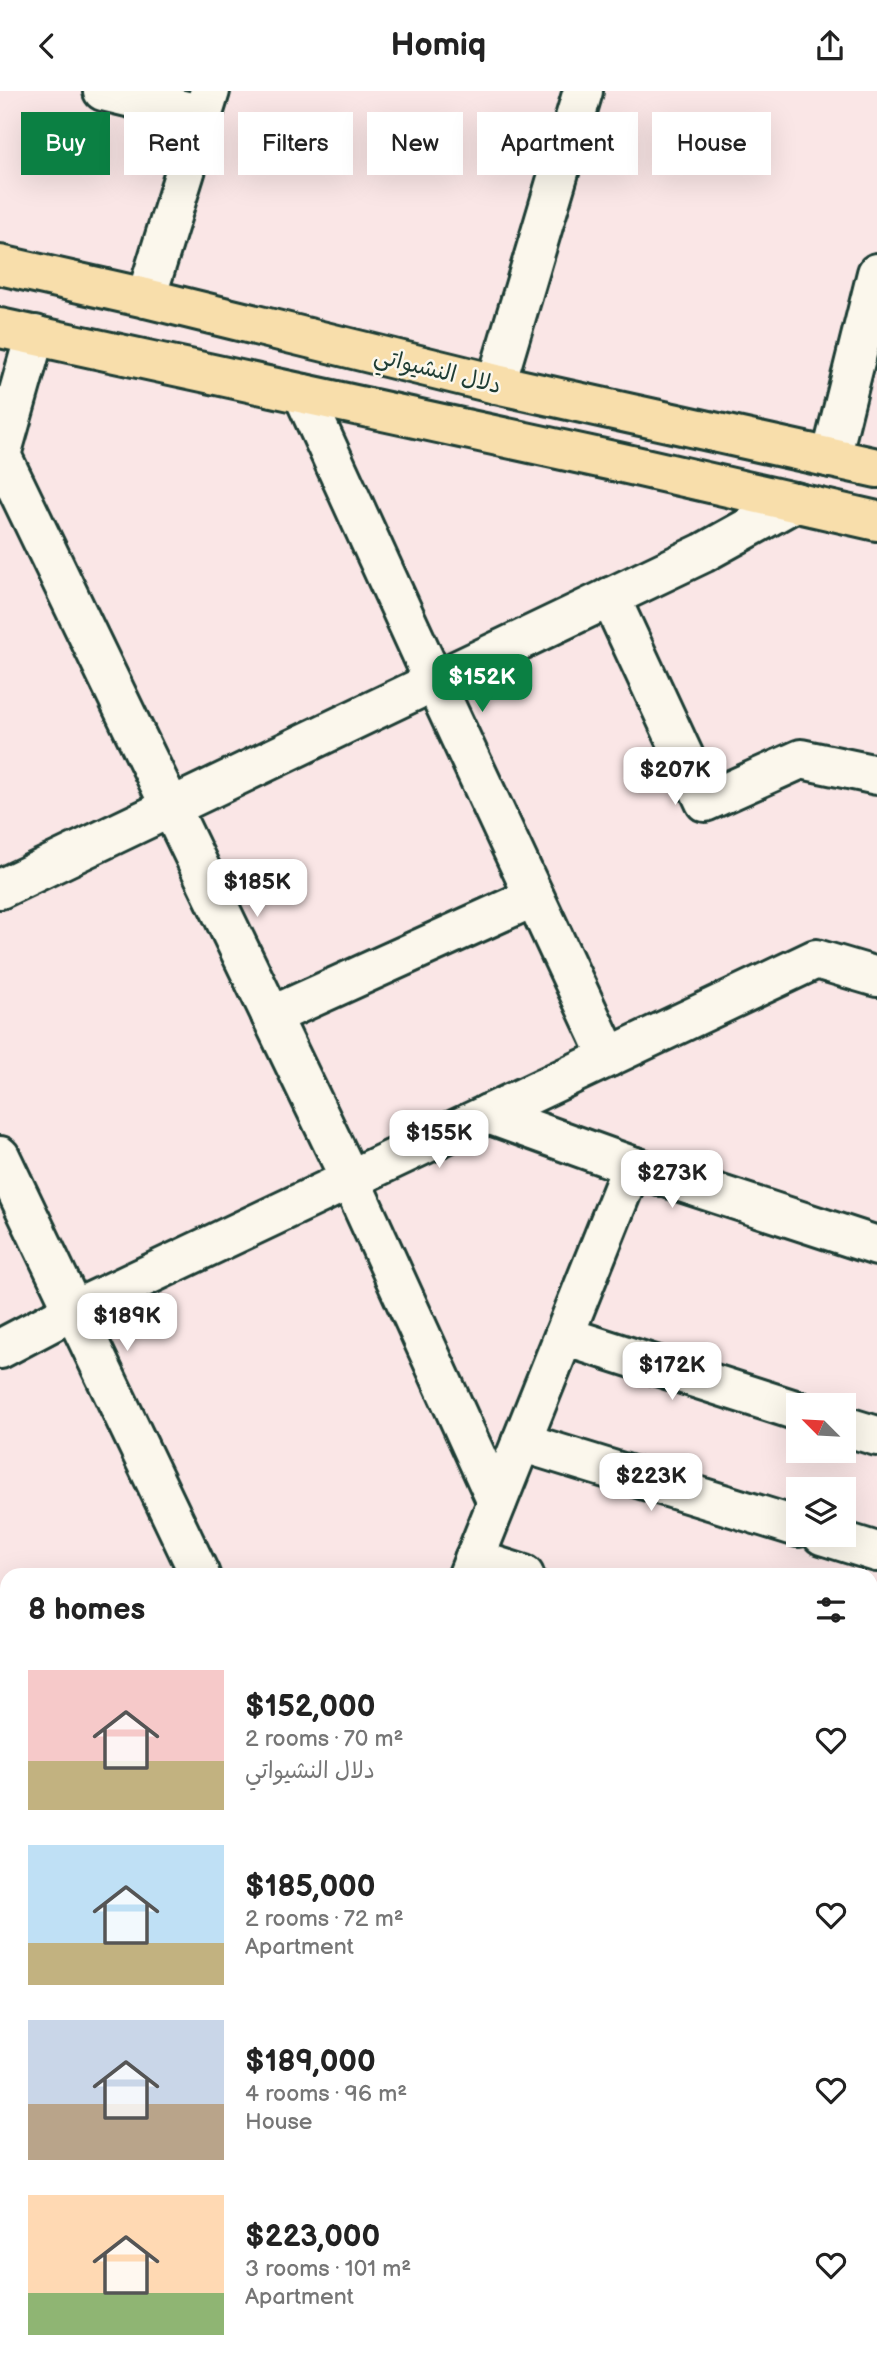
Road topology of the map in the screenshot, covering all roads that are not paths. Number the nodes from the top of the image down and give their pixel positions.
1 (103, 91) edge
2 (583, 91) edge
3 (206, 103) edge
4 (0, 265) edge
5 (877, 273) edge
6 (146, 298) junction
7 (17, 332) edge
8 (496, 384) junction
9 (303, 394) junction
10 (1, 455) edge
11 (831, 458) junction
12 (877, 468) edge
13 (795, 502) junction
14 (877, 521) edge
15 (610, 597) junction
16 (434, 681) junction
17 (877, 775) edge
18 (170, 808) junction
19 (0, 889) edge
20 (534, 897) junction
21 (877, 977) edge
22 (271, 1016) junction
23 (609, 1057) junction
24 (488, 1114) junction
25 (0, 1156) edge
26 (632, 1166) junction
27 (350, 1179) junction
28 (877, 1246) edge
29 (74, 1310) junction
30 (564, 1336) junction
31 (0, 1349) edge
32 (786, 1407) edge
33 (856, 1430) edge
34 (877, 1436) edge
35 (521, 1442) junction
36 (498, 1502) junction
37 (786, 1523) edge
38 (856, 1546) edge
39 (877, 1552) edge
40 (471, 1567) edge
41 (197, 1568) edge

1 - 3 street
2 - 8 street
3 - 6 street
4 - 6 main road, دلال النشيواتي
5 - 11 street
6 - 8 main road, دلال النشيواتي
7 - 9 main road
7 - 10 street
8 - 11 main road, دلال النشيواتي
9 - 13 main road
9 - 16 street
10 - 18 street
11 - 12 main road, دلال النشيواتي
13 - 14 main road
13 - 15 street
15 - 16 street
15 - 17 street
16 - 18 street
16 - 20 street
18 - 19 street
18 - 22 street
20 - 22 street
20 - 23 street
21 - 23 street
22 - 27 street
23 - 24 street
24 - 26 street
24 - 27 street
25 - 29 street
26 - 28 street
26 - 30 street
27 - 29 street
27 - 36 street
29 - 31 street
29 - 41 street
30 - 32 street
30 - 35 street
33 - 34 street
35 - 36 street
35 - 37 street
36 - 40 street
38 - 39 street

